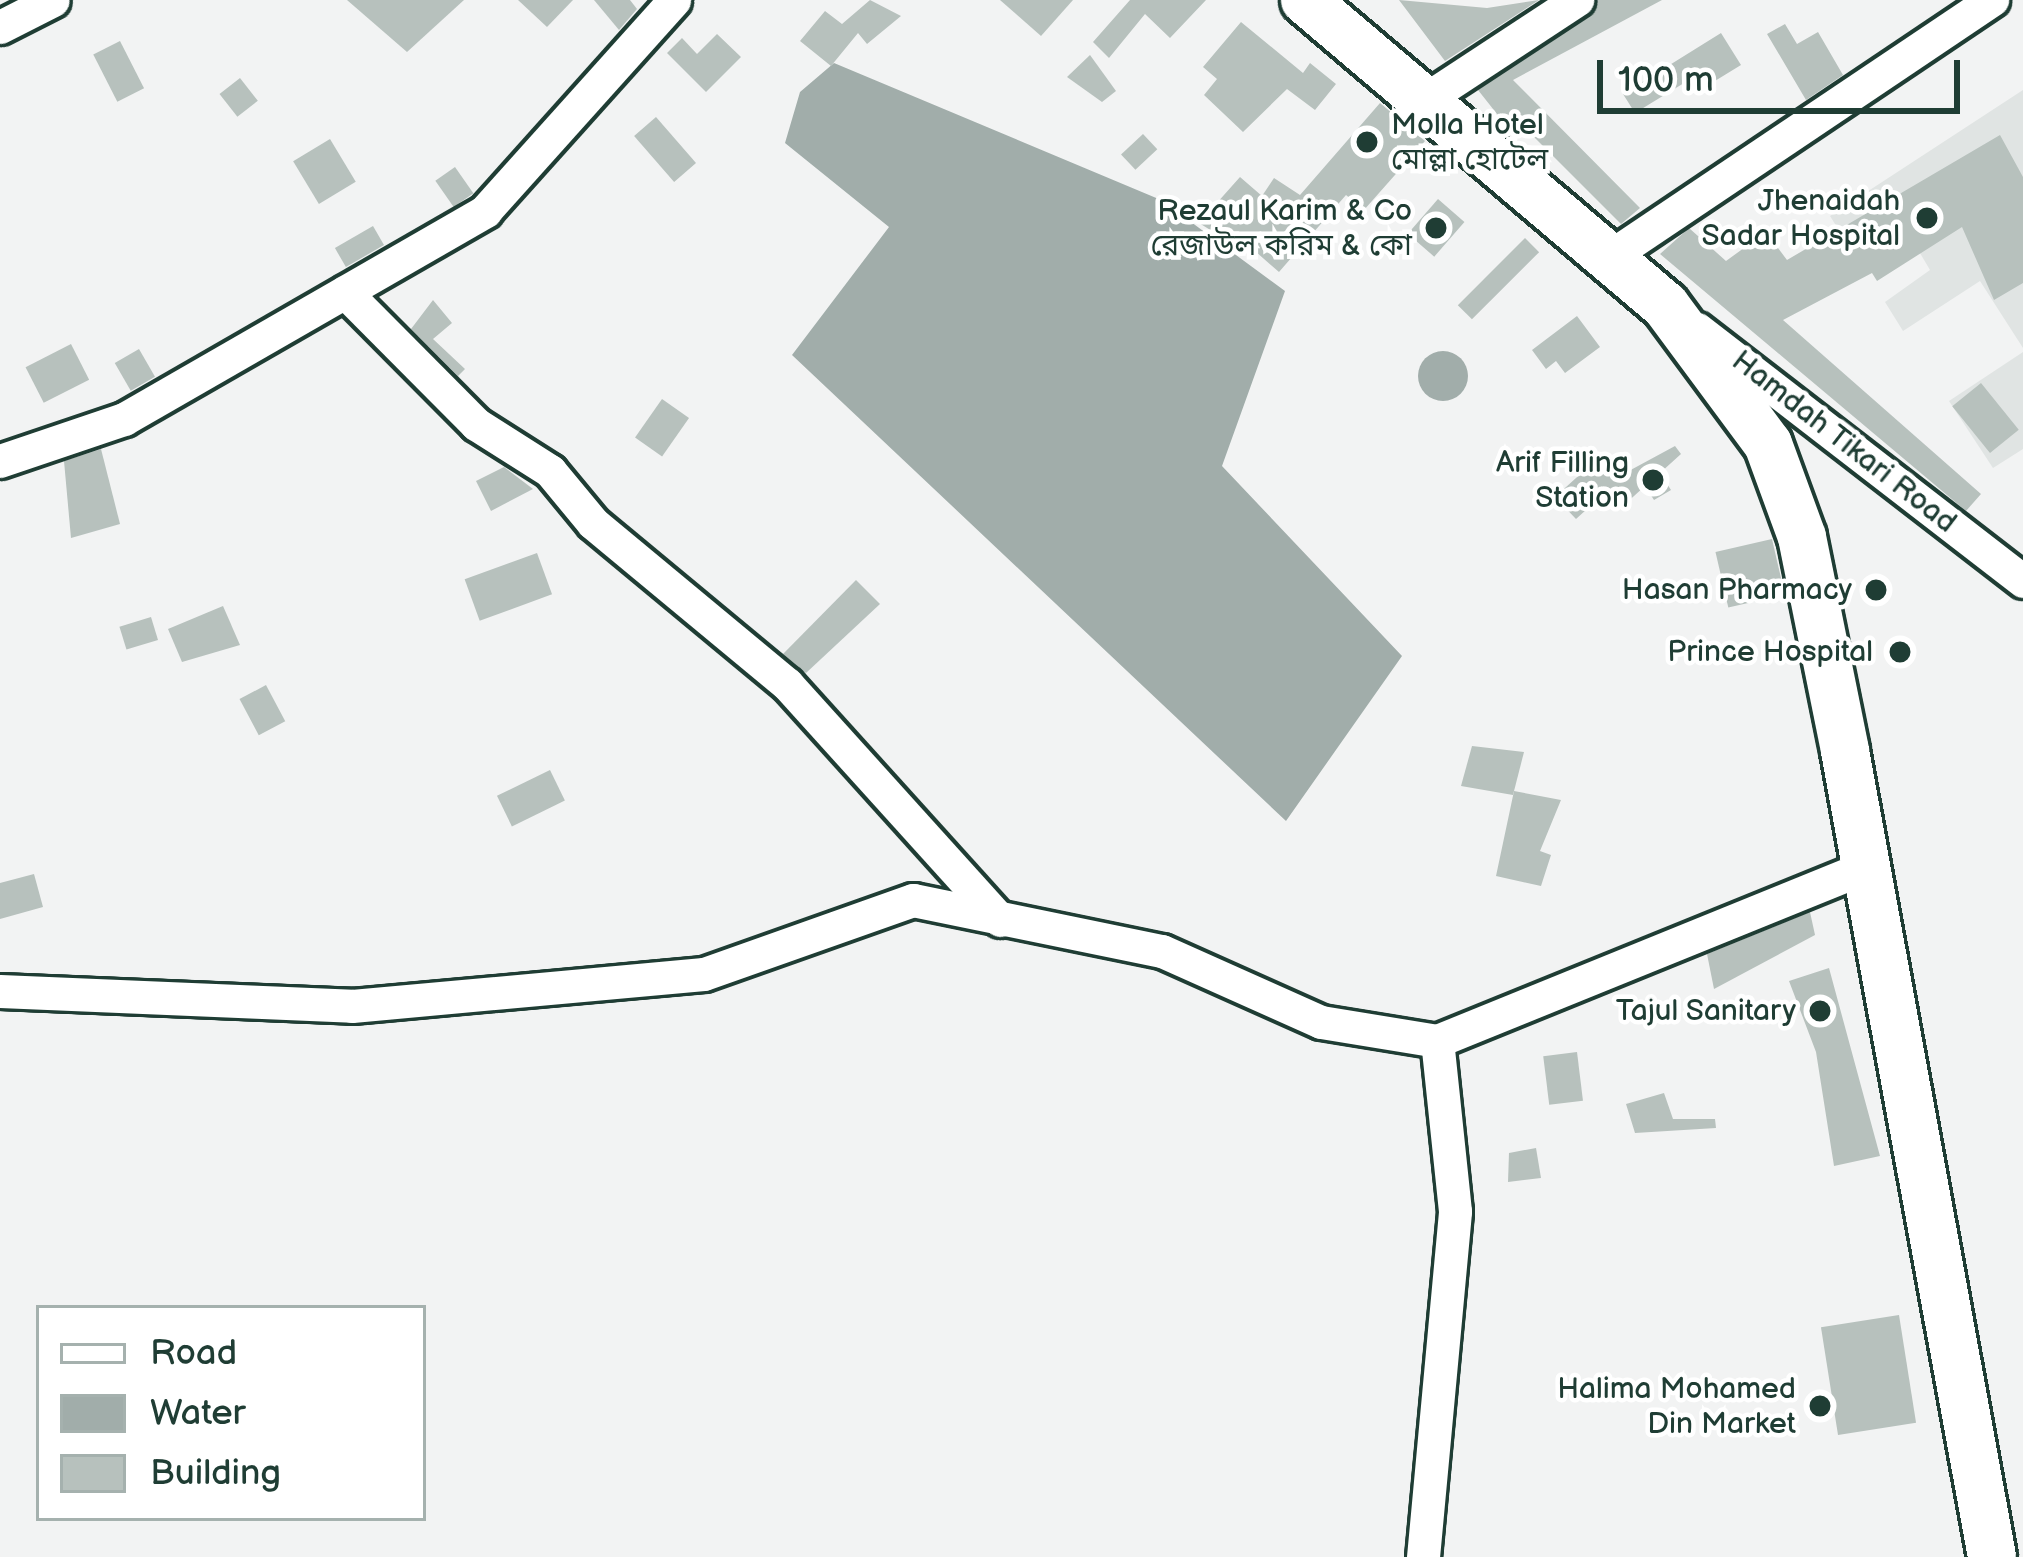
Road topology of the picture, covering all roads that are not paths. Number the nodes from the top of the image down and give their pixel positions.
1 (52, 0) edge
2 (674, 0) edge
3 (1305, 0) edge
4 (1576, 0) edge
5 (1992, 0) edge
6 (0, 27) edge
7 (1426, 99) junction
8 (1612, 255) junction
9 (345, 292) junction
10 (1665, 304) junction
11 (0, 461) edge
12 (2023, 580) edge
13 (1866, 868) junction
14 (1000, 920) junction
15 (0, 991) edge
16 (1438, 1042) junction
17 (1423, 1557) edge
18 (1992, 1557) edge

1 - 6 street
2 - 9 street
3 - 7 highway
4 - 7 street
5 - 8 street
7 - 8 highway
8 - 10 highway
9 - 11 street
9 - 14 street
10 - 12 street, Hamdah Tikari Road
10 - 13 highway
13 - 16 street
13 - 18 highway
14 - 15 street
14 - 16 street
16 - 17 street

